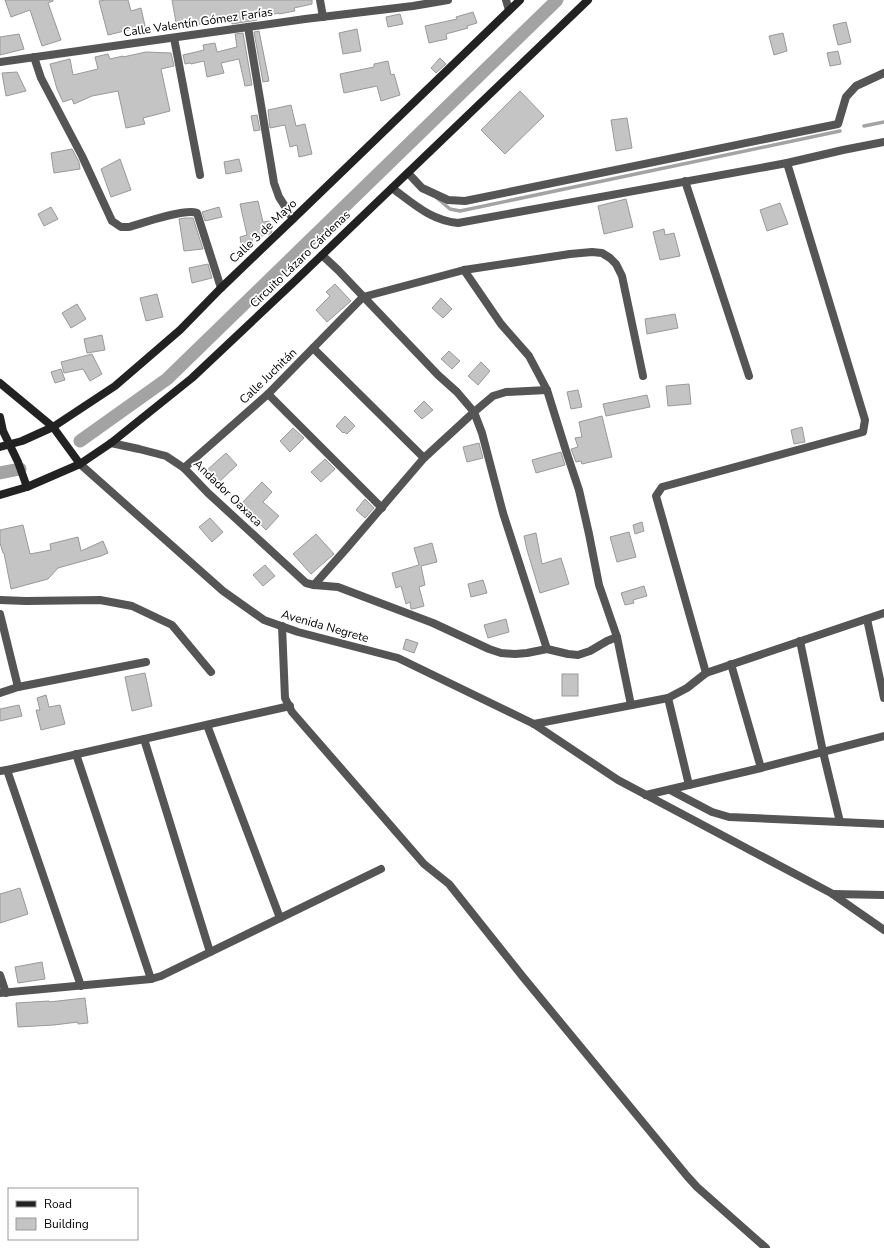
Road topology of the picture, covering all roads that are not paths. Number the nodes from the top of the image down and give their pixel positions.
1 (320, 0) edge
2 (448, 0) edge
3 (506, 0) edge
4 (520, 0) edge
5 (588, 0) edge
6 (509, 10) junction
7 (323, 17) junction
8 (248, 27) junction
9 (174, 38) junction
10 (34, 57) junction
11 (0, 62) edge
12 (884, 73) edge
13 (884, 142) edge
14 (787, 163) junction
15 (408, 173) junction
16 (200, 175) dead end
17 (685, 181) junction
18 (392, 188) junction
19 (293, 219) junction
20 (322, 255) junction
21 (464, 270) junction
22 (221, 288) junction
23 (363, 297) junction
24 (313, 348) junction
25 (643, 376) dead end
26 (749, 376) dead end
27 (0, 383) edge
28 (547, 390) junction
29 (268, 394) junction
30 (474, 412) junction
31 (0, 416) edge
32 (53, 427) junction
33 (111, 443) junction
34 (9, 445) junction
35 (0, 447) edge
36 (424, 458) junction
37 (80, 464) junction
38 (184, 468) junction
39 (26, 487) junction
40 (0, 495) edge
41 (382, 508) junction
42 (314, 585) junction
43 (0, 600) edge
44 (884, 613) edge
45 (0, 614) edge
46 (867, 619) junction
47 (282, 626) junction
48 (617, 637) junction
49 (800, 641) junction
50 (547, 649) junction
51 (146, 662) dead end
52 (731, 664) junction
53 (211, 672) dead end
54 (706, 673) junction
55 (18, 688) junction
56 (0, 693) edge
57 (668, 698) junction
58 (884, 698) edge
59 (631, 704) junction
60 (290, 706) junction
61 (534, 724) junction
62 (207, 725) junction
63 (884, 736) edge
64 (144, 739) junction
65 (823, 752) junction
66 (76, 754) junction
67 (761, 768) junction
68 (3, 770) edge
69 (689, 785) junction
70 (670, 790) junction
71 (646, 795) junction
72 (840, 822) junction
73 (884, 824) edge
74 (381, 869) dead end
75 (831, 894) junction
76 (884, 895) edge
77 (280, 918) junction
78 (884, 930) edge
79 (210, 952) junction
80 (0, 974) edge
81 (151, 979) junction
82 (80, 986) junction
83 (3, 993) edge
84 (766, 1248) edge

1 - 7 street
2 - 7 street, Calle Valentín Gómez Farías
3 - 6 street
4 - 6 street, Calle 3 de Mayo
5 - 15 street, Circuito Lázaro Cárdenas
6 - 19 street, Calle 3 de Mayo
7 - 8 street, Calle Valentín Gómez Farías
8 - 9 street, Calle Valentín Gómez Farías
8 - 19 street
9 - 10 street, Calle Valentín Gómez Farías
9 - 16 street
10 - 11 street, Calle Valentín Gómez Farías
10 - 22 street
12 - 15 street
13 - 14 street
14 - 17 street
14 - 54 street
15 - 18 street, Circuito Lázaro Cárdenas
17 - 18 street
17 - 26 street
18 - 20 street, Circuito Lázaro Cárdenas
19 - 22 street, Calle 3 de Mayo
20 - 23 street
20 - 33 street, Circuito Lázaro Cárdenas
21 - 23 street
21 - 25 street
21 - 28 street
22 - 32 street, Calle 3 de Mayo
23 - 24 street, Calle Juchitán
23 - 30 street
24 - 29 street, Calle Juchitán
24 - 36 street
27 - 32 street
28 - 30 street
28 - 48 street
29 - 38 street, Calle Juchitán
29 - 41 street
30 - 36 street
30 - 50 street
31 - 34 street
32 - 34 street, Calle 3 de Mayo
32 - 37 street
33 - 37 street, Circuito Lázaro Cárdenas
33 - 38 street, Andador Oaxaca
34 - 35 street, Calle 3 de Mayo
34 - 39 street
36 - 41 street
37 - 39 street, Circuito Lázaro Cárdenas
37 - 47 street, Avenida Negrete
38 - 42 street, Andador Oaxaca
39 - 40 street, Circuito Lázaro Cárdenas
41 - 42 street
42 - 50 street
43 - 53 street
44 - 46 street
45 - 55 street
46 - 49 street
46 - 58 street
47 - 60 street
47 - 61 street, Avenida Negrete
48 - 50 street
48 - 59 street
49 - 52 street
49 - 65 street
51 - 55 street
52 - 54 street
52 - 67 street
54 - 57 street
55 - 56 street
57 - 59 street
57 - 69 street
59 - 61 street
60 - 62 street
60 - 84 street
61 - 71 street, Avenida Negrete
62 - 64 street
62 - 77 street
63 - 65 street
64 - 66 street
64 - 79 street
65 - 67 street
65 - 72 street
66 - 68 street
66 - 81 street
67 - 69 street
68 - 82 street
69 - 70 street
70 - 71 street
70 - 72 street
71 - 75 street, Avenida Negrete
72 - 73 street
74 - 77 street
75 - 76 street
75 - 78 street, Avenida Negrete
77 - 79 street
79 - 81 street
80 - 83 street
81 - 82 street
82 - 83 street

